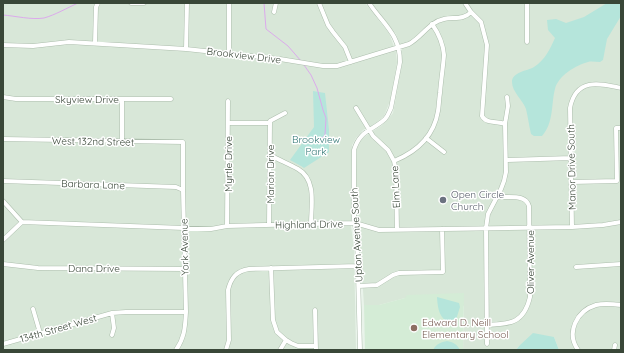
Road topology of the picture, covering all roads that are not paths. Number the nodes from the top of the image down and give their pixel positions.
1 (98, 3) edge
2 (131, 3) edge
3 (144, 3) edge
4 (186, 3) edge
5 (229, 3) edge
6 (276, 3) edge
7 (319, 3) edge
8 (369, 3) edge
9 (465, 3) edge
10 (526, 3) edge
11 (274, 12) dead end
12 (471, 12) junction
13 (432, 24) junction
14 (527, 42) dead end
15 (95, 43) junction
16 (3, 45) edge
17 (186, 48) junction
18 (398, 48) junction
19 (229, 53) junction
20 (351, 62) junction
21 (621, 88) edge
22 (3, 97) edge
23 (507, 97) dead end
24 (122, 99) junction
25 (171, 99) dead end
26 (228, 101) dead end
27 (356, 108) dead end
28 (285, 113) dead end
29 (228, 123) junction
30 (270, 123) junction
31 (505, 124) junction
32 (619, 128) edge
33 (369, 129) junction
34 (426, 138) junction
35 (3, 140) edge
36 (122, 142) junction
37 (183, 142) joint
38 (444, 152) dead end
39 (270, 155) junction
40 (571, 158) junction
41 (506, 160) junction
42 (394, 161) junction
43 (3, 181) edge
44 (572, 182) junction
45 (183, 190) junction
46 (497, 196) junction
47 (3, 201) edge
48 (22, 222) junction
49 (621, 222) edge
50 (354, 223) junction
51 (311, 224) junction
52 (269, 225) junction
53 (227, 226) junction
54 (572, 226) junction
55 (530, 227) junction
56 (184, 228) junction
57 (486, 228) junction
58 (442, 229) junction
59 (397, 230) junction
60 (3, 240) edge
61 (3, 264) edge
62 (621, 264) edge
63 (358, 266) junction
64 (576, 267) dead end
65 (271, 268) junction
66 (185, 269) junction
67 (359, 286) junction
68 (621, 305) edge
69 (33, 309) dead end
70 (315, 310) dead end
71 (186, 312) junction
72 (112, 313) junction
73 (487, 325) junction
74 (40, 333) junction
75 (112, 335) dead end
76 (286, 340) junction
77 (3, 344) edge
78 (487, 344) dead end
79 (316, 348) edge
80 (176, 350) edge
81 (226, 350) edge
82 (280, 350) edge
83 (360, 350) edge
84 (578, 350) edge

1 - 15 street
2 - 3 street
4 - 17 street
5 - 19 street
6 - 11 street
7 - 20 street
8 - 18 street, Upton Avenue South
9 - 12 street
10 - 14 street
12 - 13 street, Brookview Drive
12 - 31 street
13 - 18 street, Brookview Drive
13 - 34 street
15 - 16 street, Brookview Drive
15 - 17 street, Brookview Drive
17 - 19 street, Brookview Drive
18 - 20 street, Brookview Drive
18 - 33 street, Upton Avenue South
19 - 20 street, Brookview Drive
21 - 40 street, Manor Drive South
22 - 24 street, Skyview Drive
23 - 31 street
24 - 25 street, Skyview Drive
24 - 36 street
26 - 29 street, Myrtle Drive
27 - 33 street, Elm Lane
28 - 30 street
29 - 30 street
29 - 53 street, Myrtle Drive
30 - 39 street, Marion Drive
31 - 41 street
32 - 44 street
33 - 42 street, Elm Lane
33 - 50 street, Upton Avenue South
34 - 38 street
34 - 42 street
35 - 36 street, West 132nd Street
36 - 37 street, West 132nd Street
37 - 45 street, York Avenue
39 - 51 street
39 - 52 street, Marion Drive
40 - 41 street
40 - 44 street, Manor Drive South
41 - 46 street
42 - 59 street, Elm Lane
43 - 45 street, Barbara Lane
44 - 54 street, Manor Drive South
45 - 56 street, York Avenue
46 - 55 street, Oliver Avenue
46 - 57 street
47 - 48 street
48 - 56 street, Highland Drive
48 - 60 street
49 - 54 street, Highland Drive
50 - 51 street, Highland Drive
50 - 59 street, Highland Drive
50 - 63 street, Upton Avenue South
51 - 52 street, Highland Drive
52 - 53 street, Highland Drive
53 - 56 street, Highland Drive
54 - 55 street, Highland Drive
55 - 57 street, Highland Drive
55 - 73 street, Oliver Avenue
56 - 66 street, York Avenue
57 - 58 street, Highland Drive
57 - 73 street
58 - 59 street, Highland Drive
58 - 67 street
61 - 66 street, Dana Drive
62 - 64 street
63 - 65 street
63 - 67 street, Upton Avenue South
65 - 76 street
65 - 81 street
66 - 71 street, York Avenue
67 - 83 street, Upton Avenue South
68 - 84 street
69 - 74 street
70 - 79 street
71 - 72 street, 134th Street West
71 - 80 street, York Avenue
72 - 74 street, 134th Street West
72 - 75 street
73 - 78 street
74 - 77 street, 134th Street West
76 - 79 street
76 - 82 street

